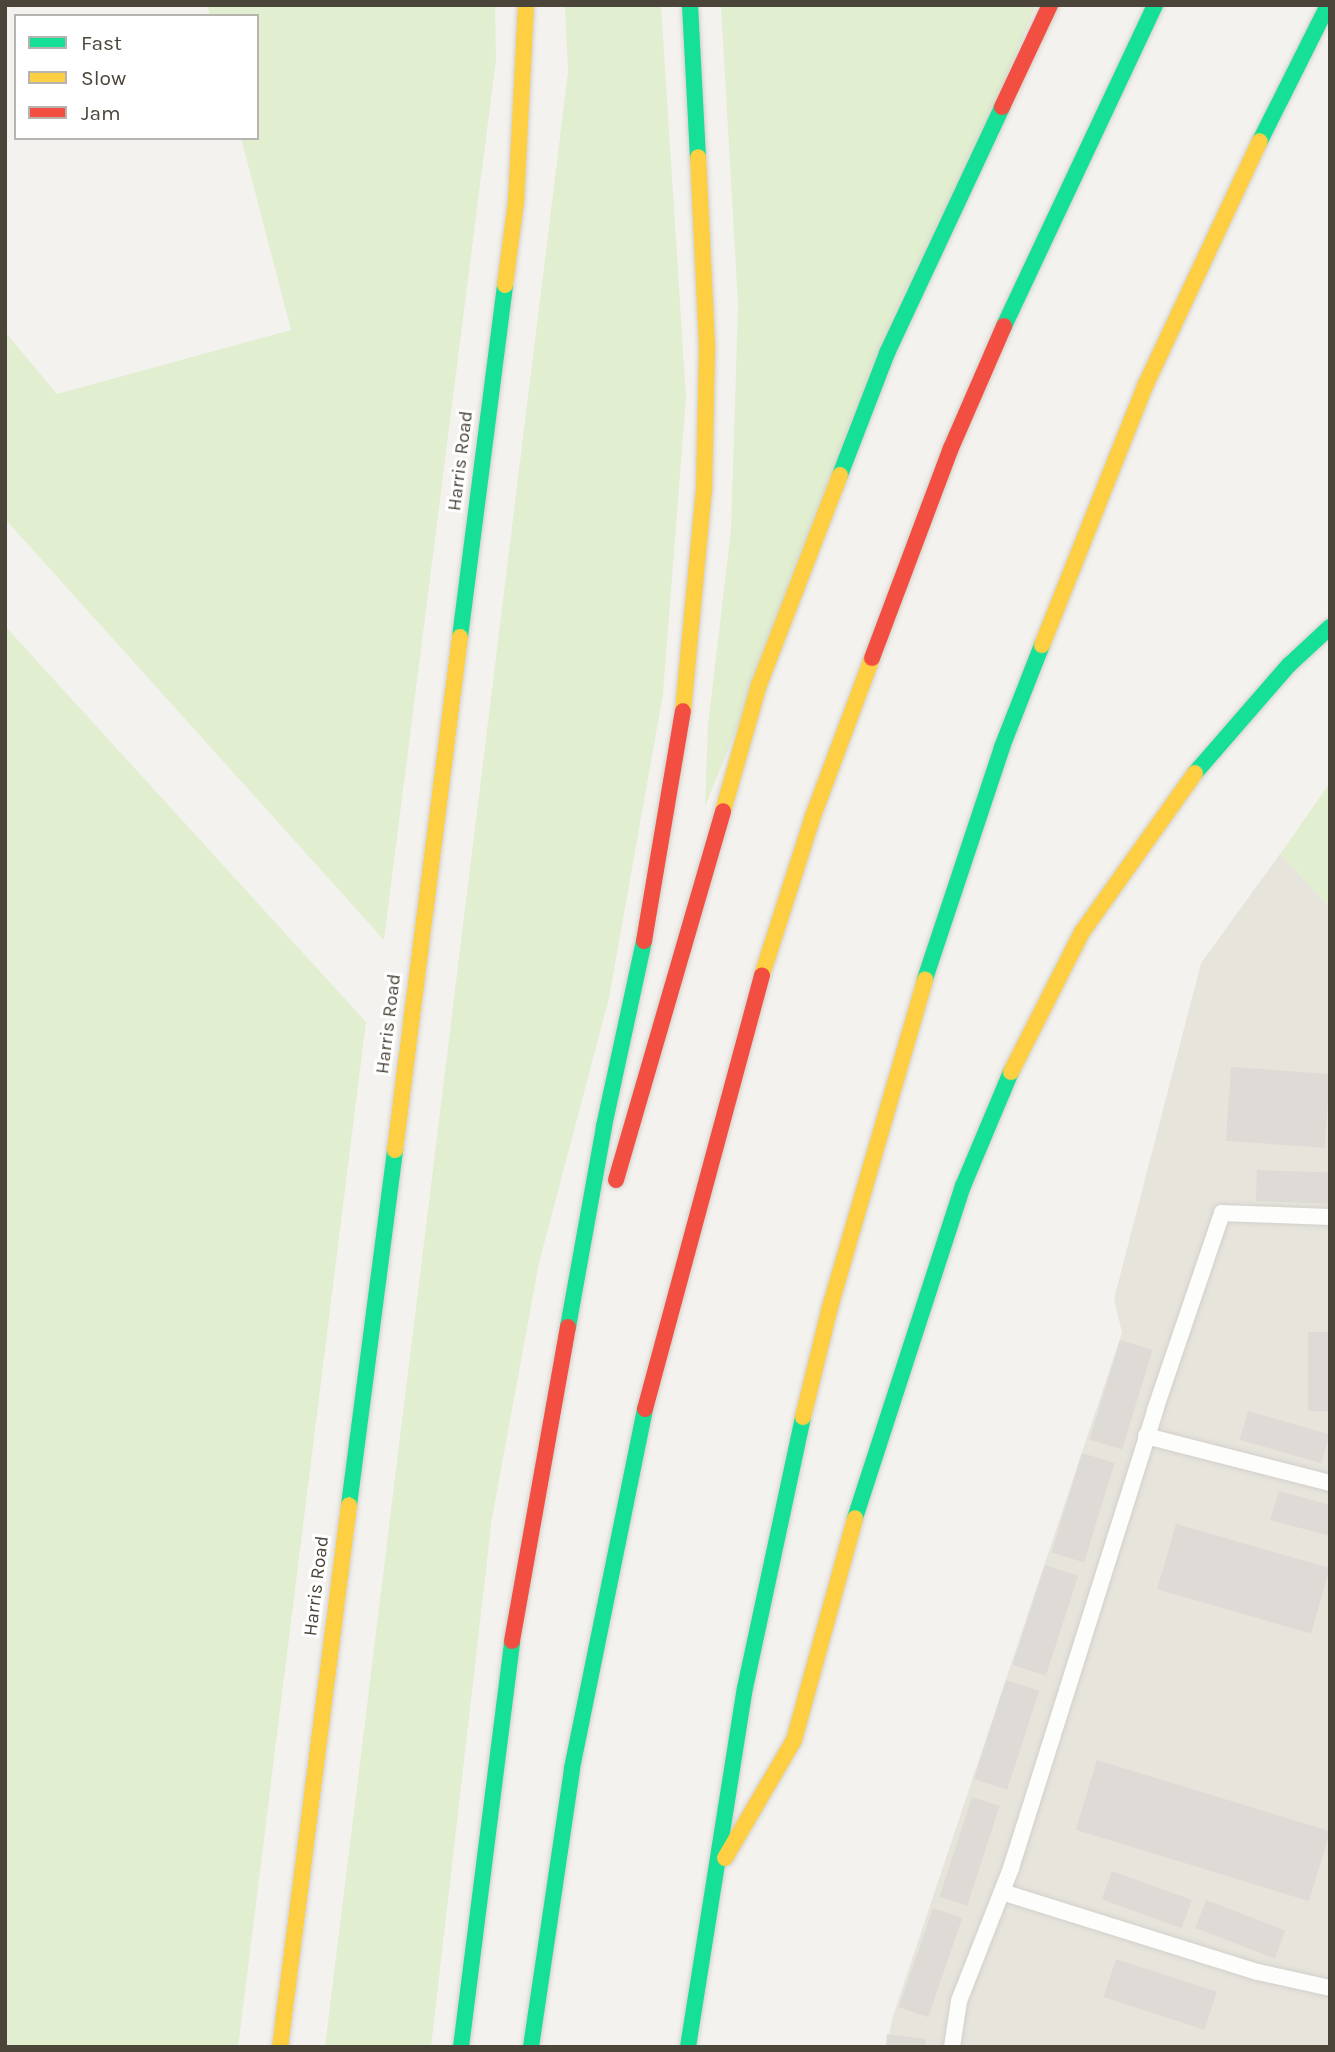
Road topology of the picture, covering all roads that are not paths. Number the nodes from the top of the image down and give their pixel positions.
1 (526, 5) edge
2 (690, 5) edge
3 (1050, 5) edge
4 (1155, 5) edge
5 (1329, 7) edge
6 (1330, 627) edge
7 (1330, 1217) edge
8 (565, 1361) junction
9 (1146, 1436) junction
10 (1330, 1483) edge
11 (712, 1881) junction
12 (1002, 1892) junction
13 (1330, 1989) edge
14 (279, 2047) edge
15 (461, 2047) edge
16 (531, 2047) edge
17 (688, 2047) edge
18 (952, 2047) edge

1 - 14 main road, Harris Road
2 - 8 main road
3 - 8 main road
4 - 16 main road
5 - 11 main road
6 - 11 main road
7 - 9 lane
8 - 15 main road
9 - 10 lane
9 - 12 lane
11 - 17 main road
12 - 13 lane
12 - 18 lane

